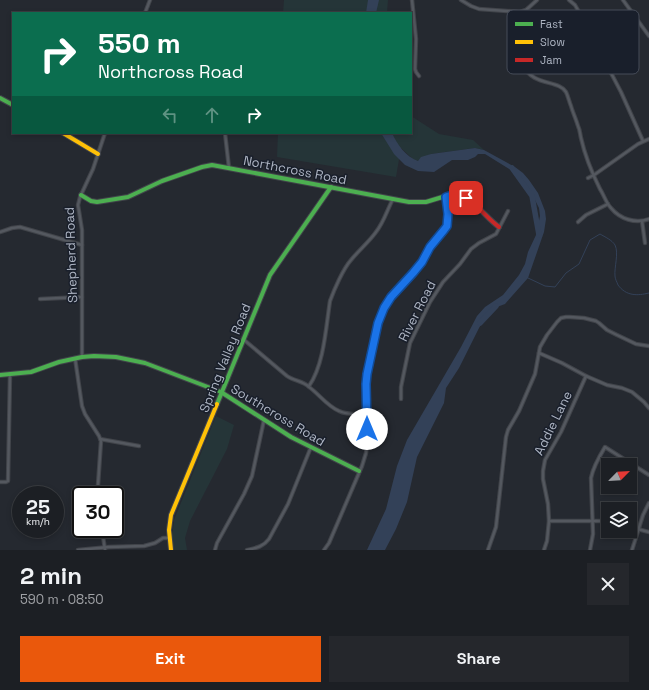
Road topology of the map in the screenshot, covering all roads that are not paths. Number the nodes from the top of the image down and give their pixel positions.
1 (150, 0) edge
2 (412, 0) edge
3 (461, 0) edge
4 (537, 0) edge
5 (569, 0) edge
6 (623, 0) edge
7 (526, 10) edge
8 (578, 10) edge
9 (630, 10) edge
10 (507, 11) edge
11 (145, 12) edge
12 (639, 22) edge
13 (649, 36) edge
14 (529, 74) edge
15 (612, 74) edge
16 (419, 76) dead end
17 (0, 98) edge
18 (12, 104) edge
19 (65, 134) edge
20 (105, 134) edge
21 (225, 134) edge
22 (649, 139) edge
23 (643, 141) junction
24 (98, 154) junction
25 (229, 168) junction
26 (594, 175) junction
27 (588, 178) dead end
28 (330, 187) junction
29 (81, 195) junction
30 (446, 197) junction
31 (393, 199) junction
32 (608, 204) junction
33 (508, 211) dead end
34 (649, 219) edge
35 (642, 221) junction
36 (578, 222) dead end
37 (500, 227) junction
38 (0, 232) edge
39 (645, 243) dead end
40 (82, 245) junction
41 (82, 297) junction
42 (40, 299) dead end
43 (243, 339) junction
44 (649, 346) edge
45 (539, 353) junction
46 (82, 357) junction
47 (75, 358) junction
48 (0, 375) edge
49 (10, 375) junction
50 (586, 376) junction
51 (309, 386) junction
52 (221, 392) junction
53 (401, 399) dead end
54 (649, 408) edge
55 (367, 414) junction
56 (264, 420) junction
57 (100, 439) junction
58 (140, 446) dead end
59 (311, 447) junction
60 (359, 471) junction
61 (649, 475) edge
62 (0, 482) edge
63 (98, 486) edge
64 (649, 503) edge
65 (592, 520) junction
66 (549, 521) junction
67 (601, 521) edge
68 (638, 529) junction
69 (649, 532) edge
70 (103, 538) edge
71 (169, 538) junction
72 (105, 549) edge
73 (78, 550) edge
74 (171, 550) edge
75 (216, 550) edge
76 (246, 550) edge
77 (324, 550) edge
78 (488, 550) edge
79 (544, 550) edge
80 (590, 550) edge
81 (632, 550) edge

1 - 11 street
2 - 16 street
3 - 10 street
4 - 7 street
5 - 8 street
6 - 9 street
12 - 13 street
14 - 26 street
15 - 23 street
17 - 18 street
19 - 24 street
20 - 24 street, Shepherd Road
21 - 25 street
22 - 23 street
23 - 26 street
24 - 29 street, Shepherd Road
25 - 28 street, Northcross Road
25 - 29 street, Northcross Road
26 - 27 street
26 - 32 street
28 - 31 street, Northcross Road
28 - 43 street, Spring Valley Road
29 - 40 street, Shepherd Road
30 - 31 street, Northcross Road
30 - 37 street, Northcross Road
30 - 55 street
31 - 51 street
32 - 35 street
32 - 36 street
33 - 37 street, River Road
34 - 35 street
35 - 39 street
37 - 53 street, River Road
38 - 40 street
40 - 41 street, Shepherd Road
41 - 42 street
41 - 46 street, Shepherd Road
43 - 51 street
43 - 52 street, Spring Valley Road
44 - 45 street
45 - 50 street
45 - 78 street
46 - 47 street, Southcross Road
46 - 52 street, Southcross Road
47 - 49 street, Southcross Road
47 - 57 street
48 - 49 street, Southcross Road
49 - 62 street
50 - 54 street
50 - 66 street, Addie Lane
51 - 55 street
52 - 56 street, Southcross Road
52 - 71 street, Spring Valley Road
55 - 60 street
56 - 59 street, Southcross Road
56 - 75 street
57 - 58 street
57 - 63 street
59 - 60 street, Southcross Road
59 - 76 street
60 - 77 street
61 - 65 street
64 - 68 street
65 - 66 street
65 - 67 street
65 - 80 street
66 - 79 street, Addie Lane
68 - 69 street
68 - 81 street
70 - 72 street
71 - 72 street
71 - 74 street, Spring Valley Road
72 - 73 street

